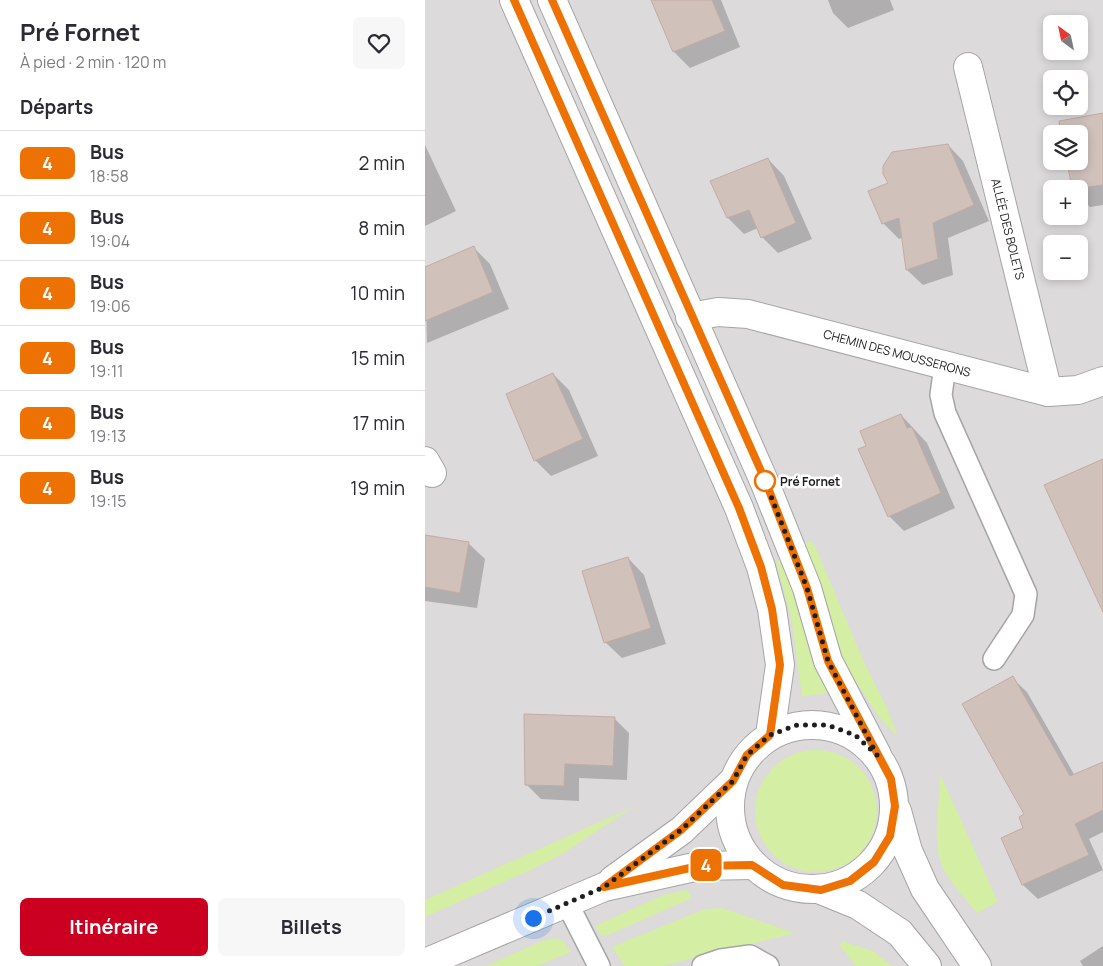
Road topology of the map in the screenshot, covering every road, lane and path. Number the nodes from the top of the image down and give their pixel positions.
1 (514, 0) edge
2 (552, 0) edge
3 (968, 66) dead end
4 (690, 317) junction
5 (945, 366) junction
6 (1103, 380) edge
7 (1048, 392) junction
8 (994, 659) dead end
9 (770, 735) junction
10 (877, 755) junction
11 (733, 781) junction
12 (895, 806) junction
13 (752, 865) junction
14 (604, 887) junction
15 (821, 890) junction
16 (567, 903) junction
17 (425, 963) edge
18 (599, 966) edge
19 (703, 966) edge
20 (768, 966) edge
21 (927, 966) edge
22 (977, 966) edge

1 - 9 street
2 - 4 street
3 - 7 street, ALLÉE DES BOLETS
4 - 5 street, CHEMIN DES MOUSSERONS
4 - 10 street
5 - 7 street, CHEMIN DES MOUSSERONS
5 - 8 lane
6 - 7 street, CHEMIN DES MOUSSERONS
9 - 10 street
9 - 11 street
10 - 12 street
11 - 13 street
11 - 14 street
12 - 15 street
12 - 22 street
13 - 14 street
13 - 15 street
14 - 16 street
15 - 21 street
16 - 17 street
16 - 18 lane
19 - 20 lane

